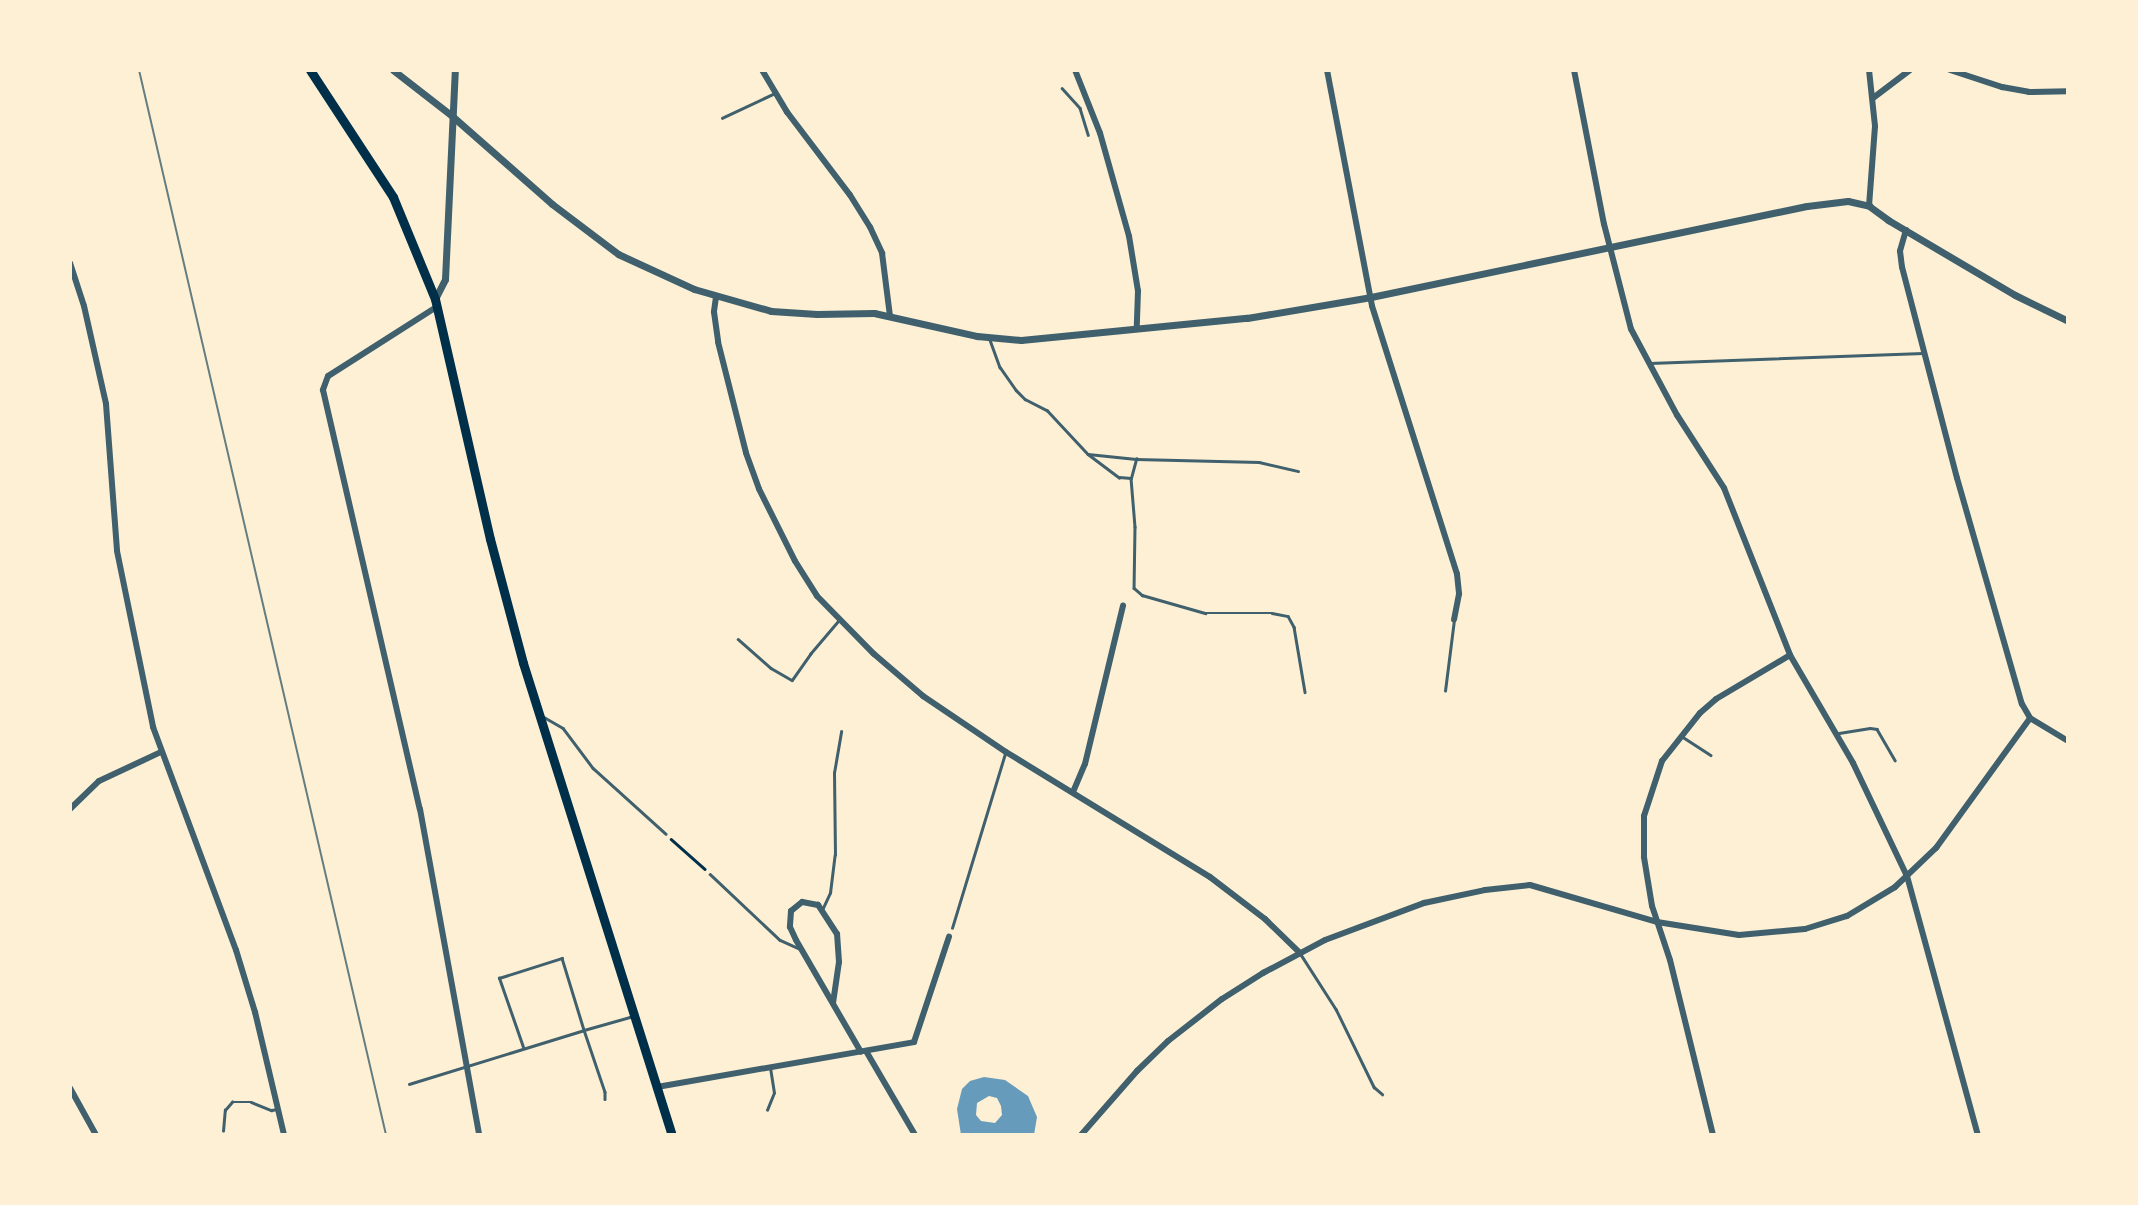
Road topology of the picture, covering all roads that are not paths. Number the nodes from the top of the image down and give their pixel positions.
1 (310, 70) edge
2 (393, 70) edge
3 (455, 70) edge
4 (762, 70) edge
5 (1074, 70) edge
6 (1328, 70) edge
7 (1574, 70) edge
8 (1869, 70) edge
9 (1910, 70) edge
10 (1950, 70) edge
11 (1062, 88) dead end
12 (2068, 92) edge
13 (775, 93) junction
14 (1873, 98) junction
15 (452, 116) junction
16 (722, 118) dead end
17 (1088, 135) dead end
18 (1869, 206) junction
19 (1906, 230) junction
20 (1610, 248) junction
21 (70, 263) edge
22 (716, 296) junction
23 (1371, 298) junction
24 (436, 303) junction
25 (891, 316) junction
26 (2068, 321) edge
27 (1137, 328) junction
28 (990, 337) junction
29 (1925, 353) junction
30 (1647, 363) junction
31 (1088, 454) junction
32 (1136, 459) junction
33 (1298, 471) dead end
34 (1131, 478) junction
35 (1123, 607) dead end
36 (839, 620) junction
37 (1454, 620) joint
38 (738, 639) dead end
39 (1790, 655) junction
40 (1444, 691) dead end
41 (1306, 692) dead end
42 (538, 714) junction
43 (2030, 718) junction
44 (841, 733) dead end
45 (1835, 734) junction
46 (1680, 735) junction
47 (2068, 741) edge
48 (161, 752) junction
49 (1006, 752) junction
50 (1711, 755) dead end
51 (1895, 760) dead end
52 (1073, 792) junction
53 (70, 809) edge
54 (666, 834) road end
55 (710, 874) road end
56 (1907, 876) junction
57 (822, 910) junction
58 (1657, 922) junction
59 (952, 928) dead end
60 (949, 937) dead end
61 (802, 949) junction
62 (1300, 953) junction
63 (833, 1003) junction
64 (633, 1016) junction
65 (584, 1030) junction
66 (523, 1047) junction
67 (864, 1052) junction
68 (467, 1065) junction
69 (770, 1067) junction
70 (409, 1084) dead end
71 (657, 1087) junction
72 (70, 1088) edge
73 (1382, 1094) dead end
74 (605, 1100) dead end
75 (278, 1109) junction
76 (767, 1110) dead end
77 (223, 1131) dead end
78 (96, 1135) edge
79 (284, 1135) edge
80 (480, 1135) edge
81 (672, 1135) edge
82 (915, 1135) edge
83 (1081, 1135) edge
84 (1713, 1135) edge
85 (1978, 1135) edge

1 - 24 main road
2 - 15 street
3 - 15 street
4 - 13 street
5 - 27 street
6 - 23 street
7 - 20 street
8 - 14 street
9 - 14 street
10 - 12 street
11 - 17 lane
13 - 16 lane
13 - 25 street
14 - 18 street
15 - 22 street
15 - 24 street
18 - 19 street
18 - 20 street
19 - 26 street
19 - 29 street
20 - 23 street
20 - 30 street
21 - 48 street
22 - 25 street
22 - 36 street
23 - 27 street
23 - 37 street
24 - 42 main road
24 - 68 street
25 - 28 street
27 - 28 street
28 - 31 lane
29 - 30 lane
29 - 43 street
30 - 39 street
31 - 32 lane
31 - 34 lane
32 - 33 lane
32 - 34 lane
34 - 41 lane
35 - 52 street
36 - 38 lane
36 - 49 street
37 - 40 lane
39 - 45 street
39 - 46 street
42 - 54 lane
42 - 64 main road
43 - 47 street
43 - 56 street
44 - 57 lane
45 - 51 lane
45 - 56 street
46 - 50 lane
46 - 58 street
48 - 53 street
48 - 75 street
49 - 52 street
49 - 59 lane
52 - 62 street
55 - 61 lane
56 - 58 street
56 - 85 street
57 - 61 street
57 - 63 street
58 - 62 street
58 - 84 street
60 - 67 street
61 - 63 street
62 - 73 lane
62 - 83 street
63 - 67 street
64 - 65 lane
64 - 71 main road
65 - 66 lane
65 - 66 lane
65 - 74 lane
66 - 68 lane
67 - 69 street
67 - 82 street
68 - 70 lane
68 - 80 street
69 - 71 street
69 - 76 lane
71 - 81 main road
72 - 78 street
75 - 77 lane
75 - 79 street

